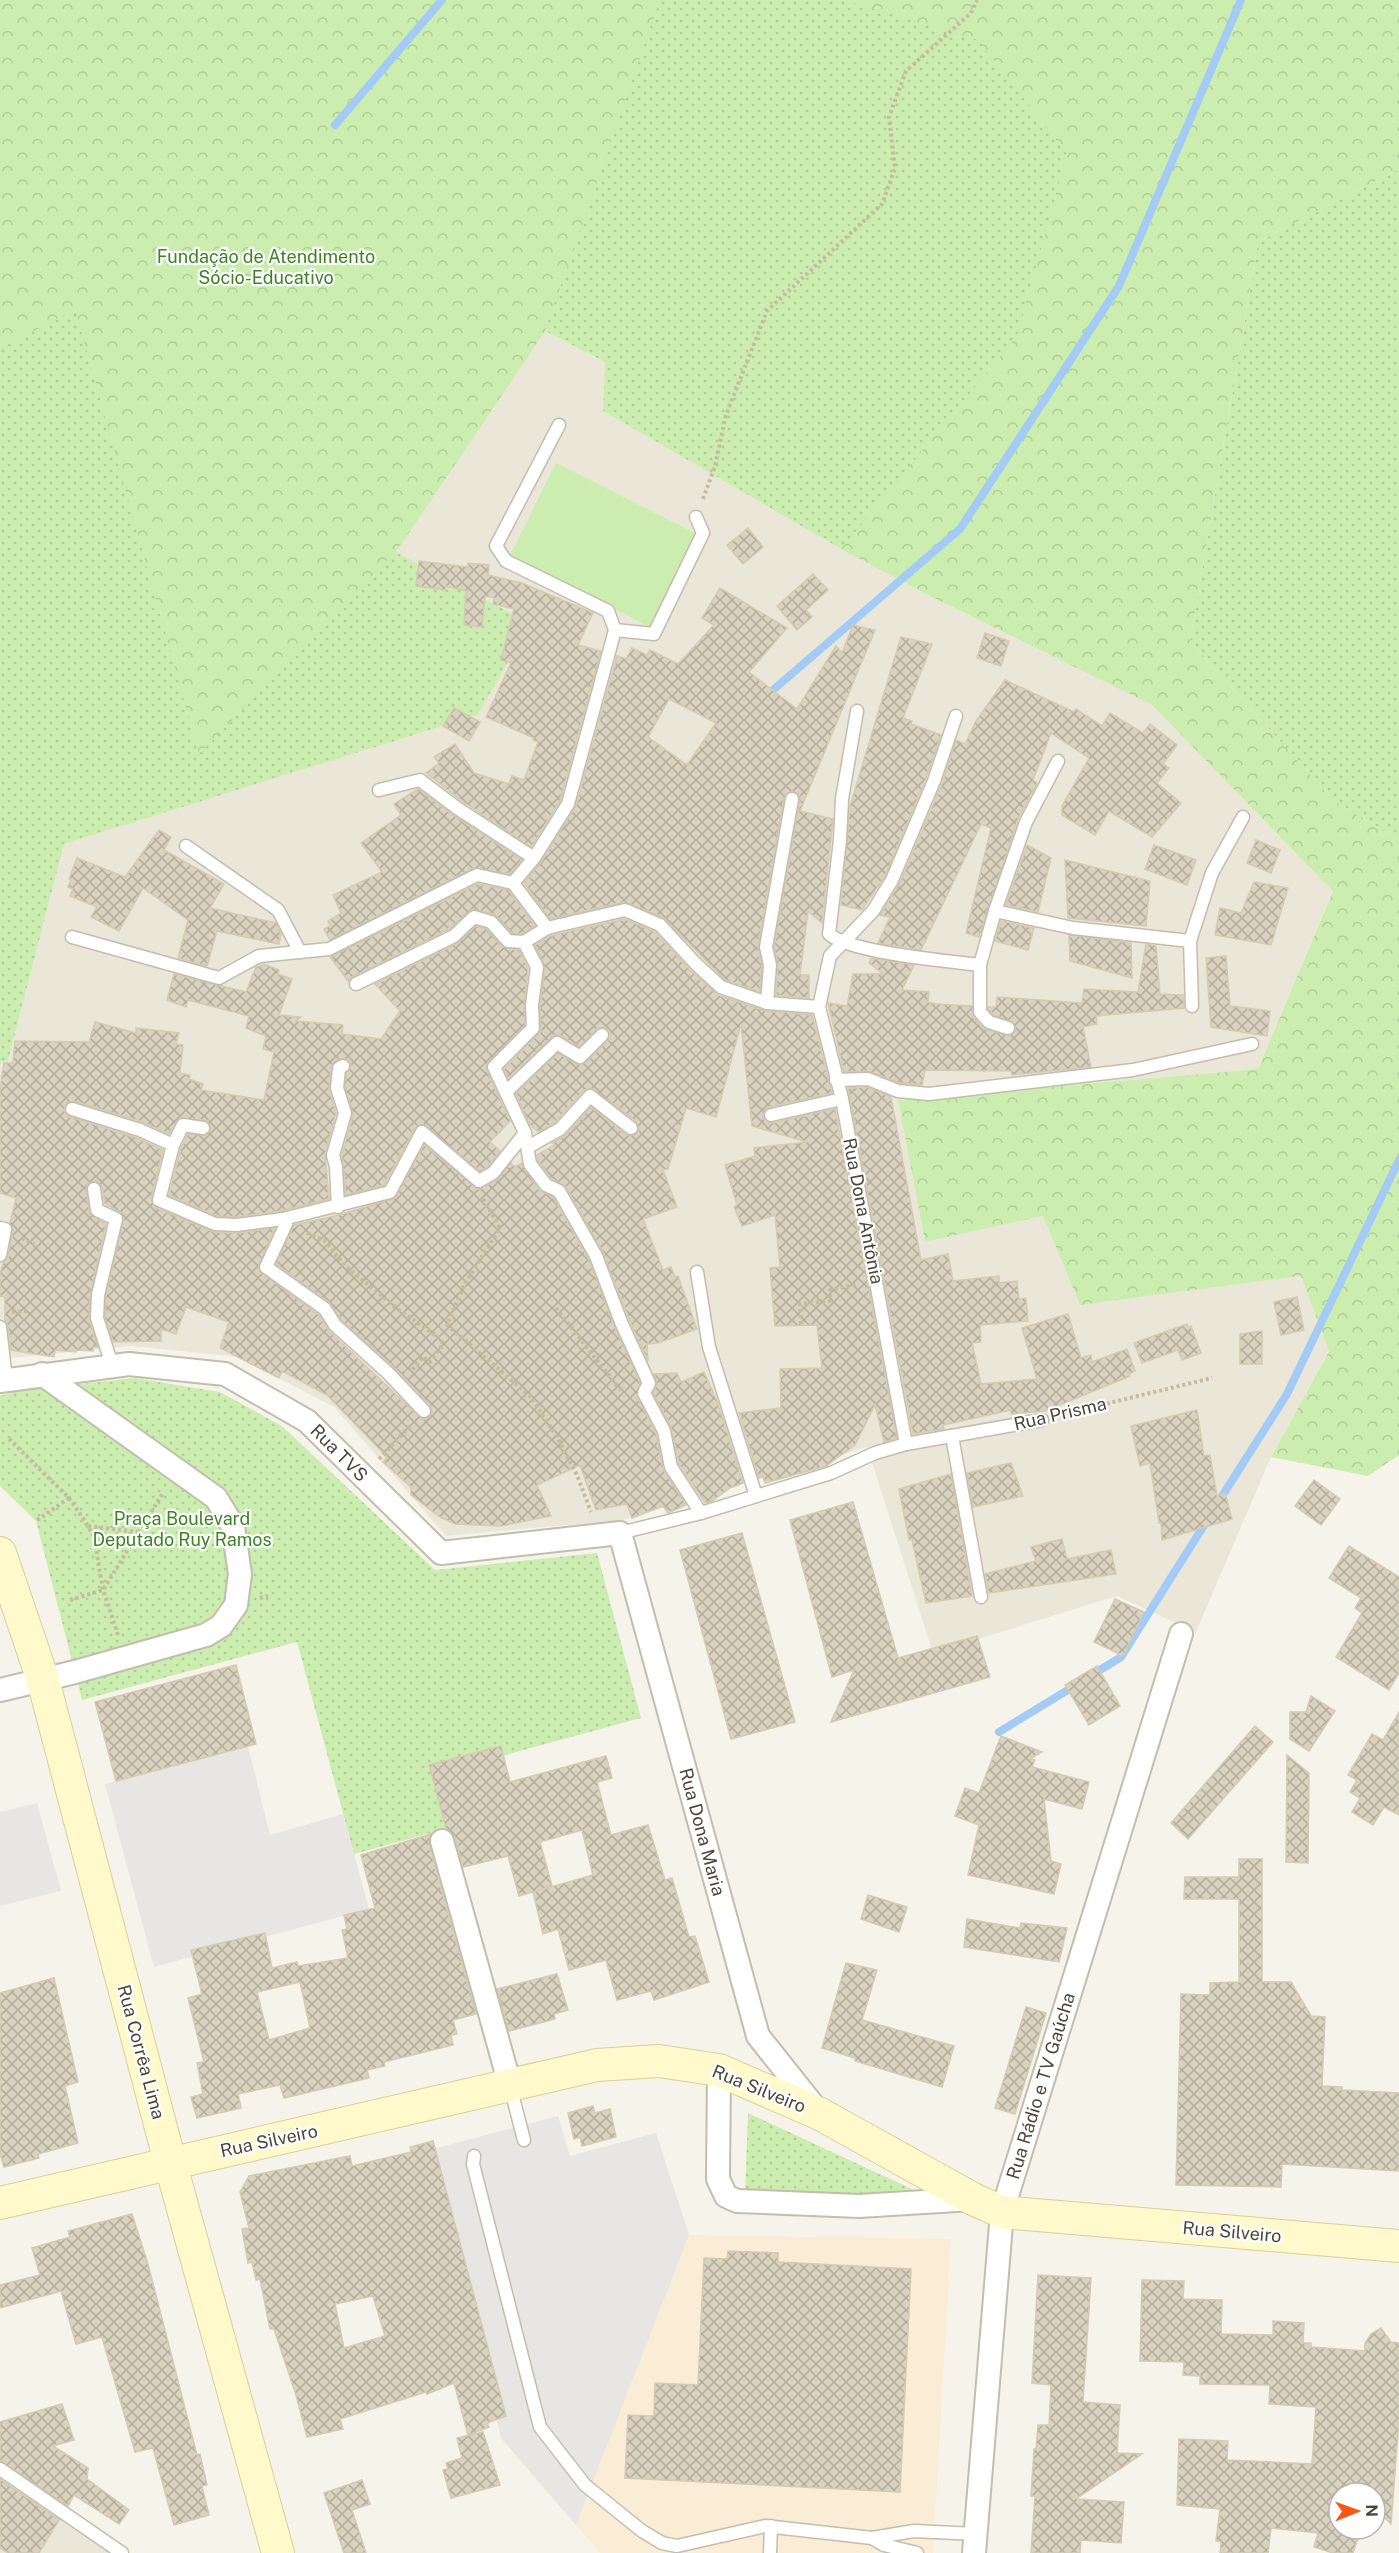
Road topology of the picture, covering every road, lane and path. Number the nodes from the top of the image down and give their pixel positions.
1 (977, 0) edge
2 (559, 425) dead end
3 (696, 517) joint
4 (615, 630) junction
5 (857, 711) dead end
6 (956, 716) dead end
7 (1058, 761) dead end
8 (379, 790) dead end
9 (792, 799) dead end
10 (1243, 817) dead end
11 (186, 846) dead end
12 (534, 858) junction
13 (513, 882) junction
14 (995, 911) junction
15 (547, 928) junction
16 (72, 937) dead end
17 (1190, 941) junction
18 (524, 942) junction
19 (843, 942) junction
20 (300, 952) junction
21 (980, 965) junction
22 (356, 984) dead end
23 (767, 1003) junction
24 (1192, 1006) dead end
25 (819, 1007) junction
26 (1008, 1028) dead end
27 (602, 1035) dead end
28 (1252, 1044) dead end
29 (343, 1066) dead end
30 (836, 1080) junction
31 (506, 1092) junction
32 (842, 1099) junction
33 (72, 1109) dead end
34 (771, 1115) dead end
35 (203, 1128) dead end
36 (632, 1128) dead end
37 (525, 1133) junction
38 (173, 1145) junction
39 (528, 1147) junction
40 (479, 1181) junction
41 (94, 1189) dead end
42 (338, 1207) junction
43 (284, 1221) junction
44 (0, 1228) edge
45 (0, 1255) edge
46 (697, 1272) dead end
47 (876, 1281) junction
48 (556, 1308) dead end
49 (801, 1324) dead end
50 (0, 1327) edge
51 (112, 1365) junction
52 (42, 1374) junction
53 (1212, 1378) dead end
54 (3, 1380) edge
55 (399, 1386) junction
56 (644, 1393) junction
57 (424, 1411) joint
58 (1042, 1420) joint
59 (952, 1436) junction
60 (9, 1439) dead end
61 (906, 1444) junction
62 (362, 1475) junction
63 (163, 1493) dead end
64 (756, 1496) junction
65 (69, 1498) junction
66 (701, 1513) junction
67 (36, 1521) dead end
68 (88, 1526) junction
69 (138, 1532) junction
70 (610, 1534) junction
71 (0, 1553) edge
72 (103, 1590) junction
73 (981, 1597) dead end
74 (70, 1600) dead end
75 (1181, 1634) dead end
76 (118, 1637) dead end
77 (43, 1680) junction
78 (0, 1690) edge
79 (442, 1841) dead end
80 (719, 2070) junction
81 (510, 2085) junction
82 (820, 2114) junction
83 (524, 2140) dead end
84 (474, 2156) dead end
85 (170, 2162) junction
86 (973, 2199) junction
87 (0, 2203) edge
88 (1002, 2212) junction
89 (1399, 2246) edge
90 (0, 2469) edge
91 (771, 2526) junction
92 (915, 2531) junction
93 (872, 2538) junction
94 (975, 2544) edge
95 (122, 2553) edge
96 (278, 2553) edge
97 (770, 2553) edge
98 (916, 2553) edge

1 - 3 path
2 - 4 lane
3 - 4 lane
4 - 12 lane
5 - 19 lane
6 - 19 lane, Rua Dona Antônia
7 - 14 lane
8 - 12 lane
9 - 23 lane
10 - 17 lane
11 - 20 lane
12 - 13 lane
13 - 15 lane
13 - 20 lane
14 - 17 lane
14 - 21 lane
15 - 18 lane
15 - 23 lane
16 - 20 lane
17 - 24 lane
18 - 22 lane
18 - 31 lane
19 - 21 lane
19 - 25 lane, Rua Dona Antônia
21 - 26 lane
23 - 25 lane
25 - 30 lane, Rua Dona Antônia
27 - 31 lane
28 - 30 lane
29 - 42 lane
30 - 32 lane, Rua Dona Antônia
31 - 37 lane
32 - 34 lane
32 - 47 lane, Rua Dona Antônia
33 - 38 lane
35 - 38 lane
36 - 39 lane
37 - 39 lane
37 - 40 lane
38 - 43 lane
39 - 56 lane
40 - 42 lane
40 - 70 path
41 - 51 lane
42 - 43 lane
43 - 55 lane
43 - 55 path
44 - 45 lane
46 - 64 lane
47 - 49 path
47 - 61 lane, Rua Dona Antônia
48 - 56 path
50 - 54 lane
51 - 52 street, Rua TVS
51 - 62 street, Rua TVS
52 - 54 street, Rua TVS
52 - 77 street
53 - 58 path, Rua Prisma
55 - 57 lane
56 - 66 lane
57 - 62 path
58 - 59 lane, Rua Prisma
59 - 61 lane, Rua Prisma
59 - 73 lane
60 - 65 path
61 - 64 lane
62 - 70 street, Rua TVS
63 - 69 path
64 - 66 lane
65 - 67 path
65 - 68 path
66 - 70 lane
68 - 69 path
68 - 72 path
69 - 72 path
70 - 82 street, Rua Dona Maria
71 - 77 street, Rua Corrêa Lima
72 - 74 path
72 - 76 path
75 - 88 street, Rua Rádio e TV Gaúcha
77 - 78 street
77 - 85 street, Rua Corrêa Lima
79 - 81 street
80 - 81 street, Rua Silveiro
80 - 82 street, Rua Silveiro
80 - 86 street
81 - 83 lane
81 - 85 street, Rua Silveiro
82 - 86 street, Rua Silveiro
84 - 91 lane
85 - 87 street, Rua Silveiro
85 - 96 street, Rua Corrêa Lima
86 - 88 street, Rua Silveiro
88 - 89 street, Rua Silveiro
88 - 94 street, Rua Rádio e TV Gaúcha
90 - 95 lane
91 - 93 lane
91 - 97 lane
92 - 93 lane
92 - 94 lane
92 - 98 lane
93 - 98 lane

